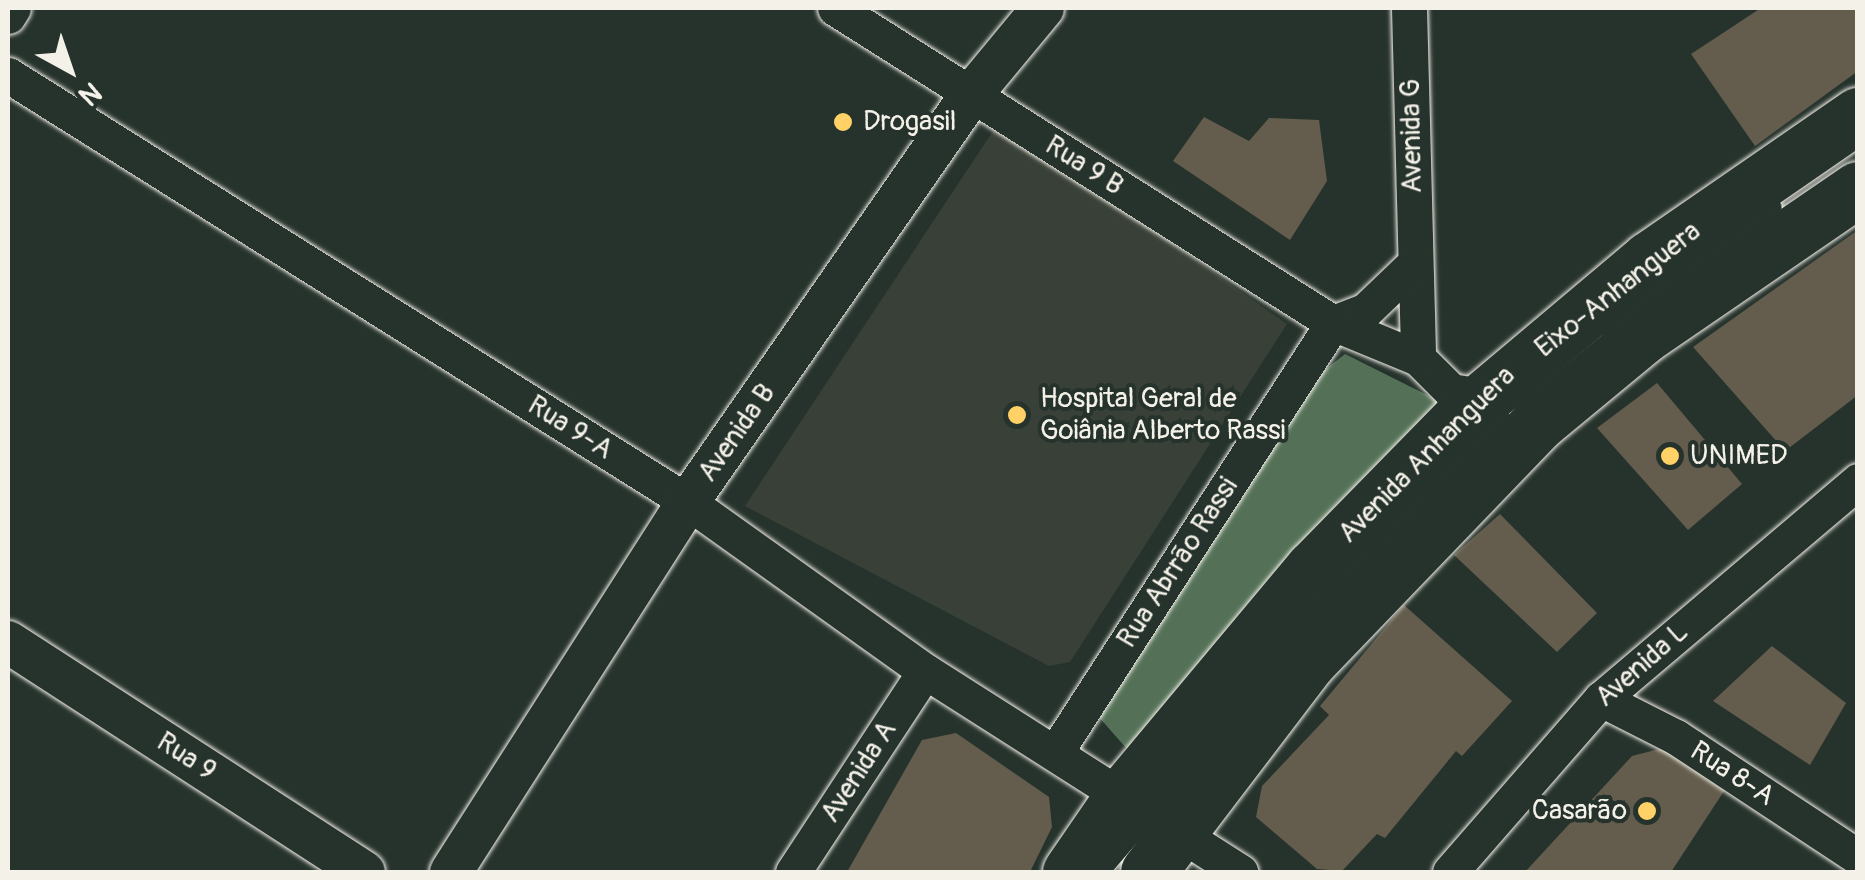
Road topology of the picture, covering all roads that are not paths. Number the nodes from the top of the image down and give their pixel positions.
1 (13, 8) edge
2 (835, 8) edge
3 (1043, 8) edge
4 (1409, 8) edge
5 (8, 16) edge
6 (8, 76) edge
7 (971, 95) junction
8 (1858, 116) edge
9 (1858, 189) edge
10 (1785, 199) dead end
11 (1414, 264) junction
12 (1333, 323) junction
13 (1592, 343) dead end
14 (1418, 358) junction
15 (1479, 402) junction
16 (1858, 481) edge
17 (688, 502) junction
18 (8, 642) edge
19 (925, 671) junction
20 (1601, 699) junction
21 (1055, 753) junction
22 (1152, 826) edge
23 (1858, 857) edge
24 (364, 872) edge
25 (452, 872) edge
26 (793, 872) edge
27 (1070, 872) edge
28 (1100, 872) edge
29 (1128, 872) edge
30 (1240, 872) edge
31 (1450, 872) edge

1 - 5 street
2 - 7 street, Rua 9 B
3 - 7 street, Avenida B
4 - 11 street, Avenida G
6 - 17 street, Rua 9-A
7 - 12 street, Rua 9 B
7 - 17 street, Avenida B
8 - 15 main road, Avenida Anhanguera
9 - 22 main road, Avenida Anhanguera
10 - 13 lane, Eixo-Anhanguera
11 - 12 street
11 - 14 street, Avenida G
12 - 14 street, Rua 9 B
12 - 21 street, Rua Abrrão Rassi
14 - 15 street
15 - 22 lane
15 - 22 main road, Avenida Anhanguera
16 - 20 street, Avenida L
17 - 19 street, Rua 9-A
17 - 25 street, Avenida B
18 - 24 street, Rua 9
19 - 21 street, Rua 9-A
19 - 26 street, Avenida A
20 - 23 street, Rua 8-A
20 - 31 street, Avenida L
21 - 22 street, Rua 9-A
22 - 27 main road, Avenida Anhanguera
22 - 28 lane
22 - 29 lane
22 - 30 street, Rua 9-A

